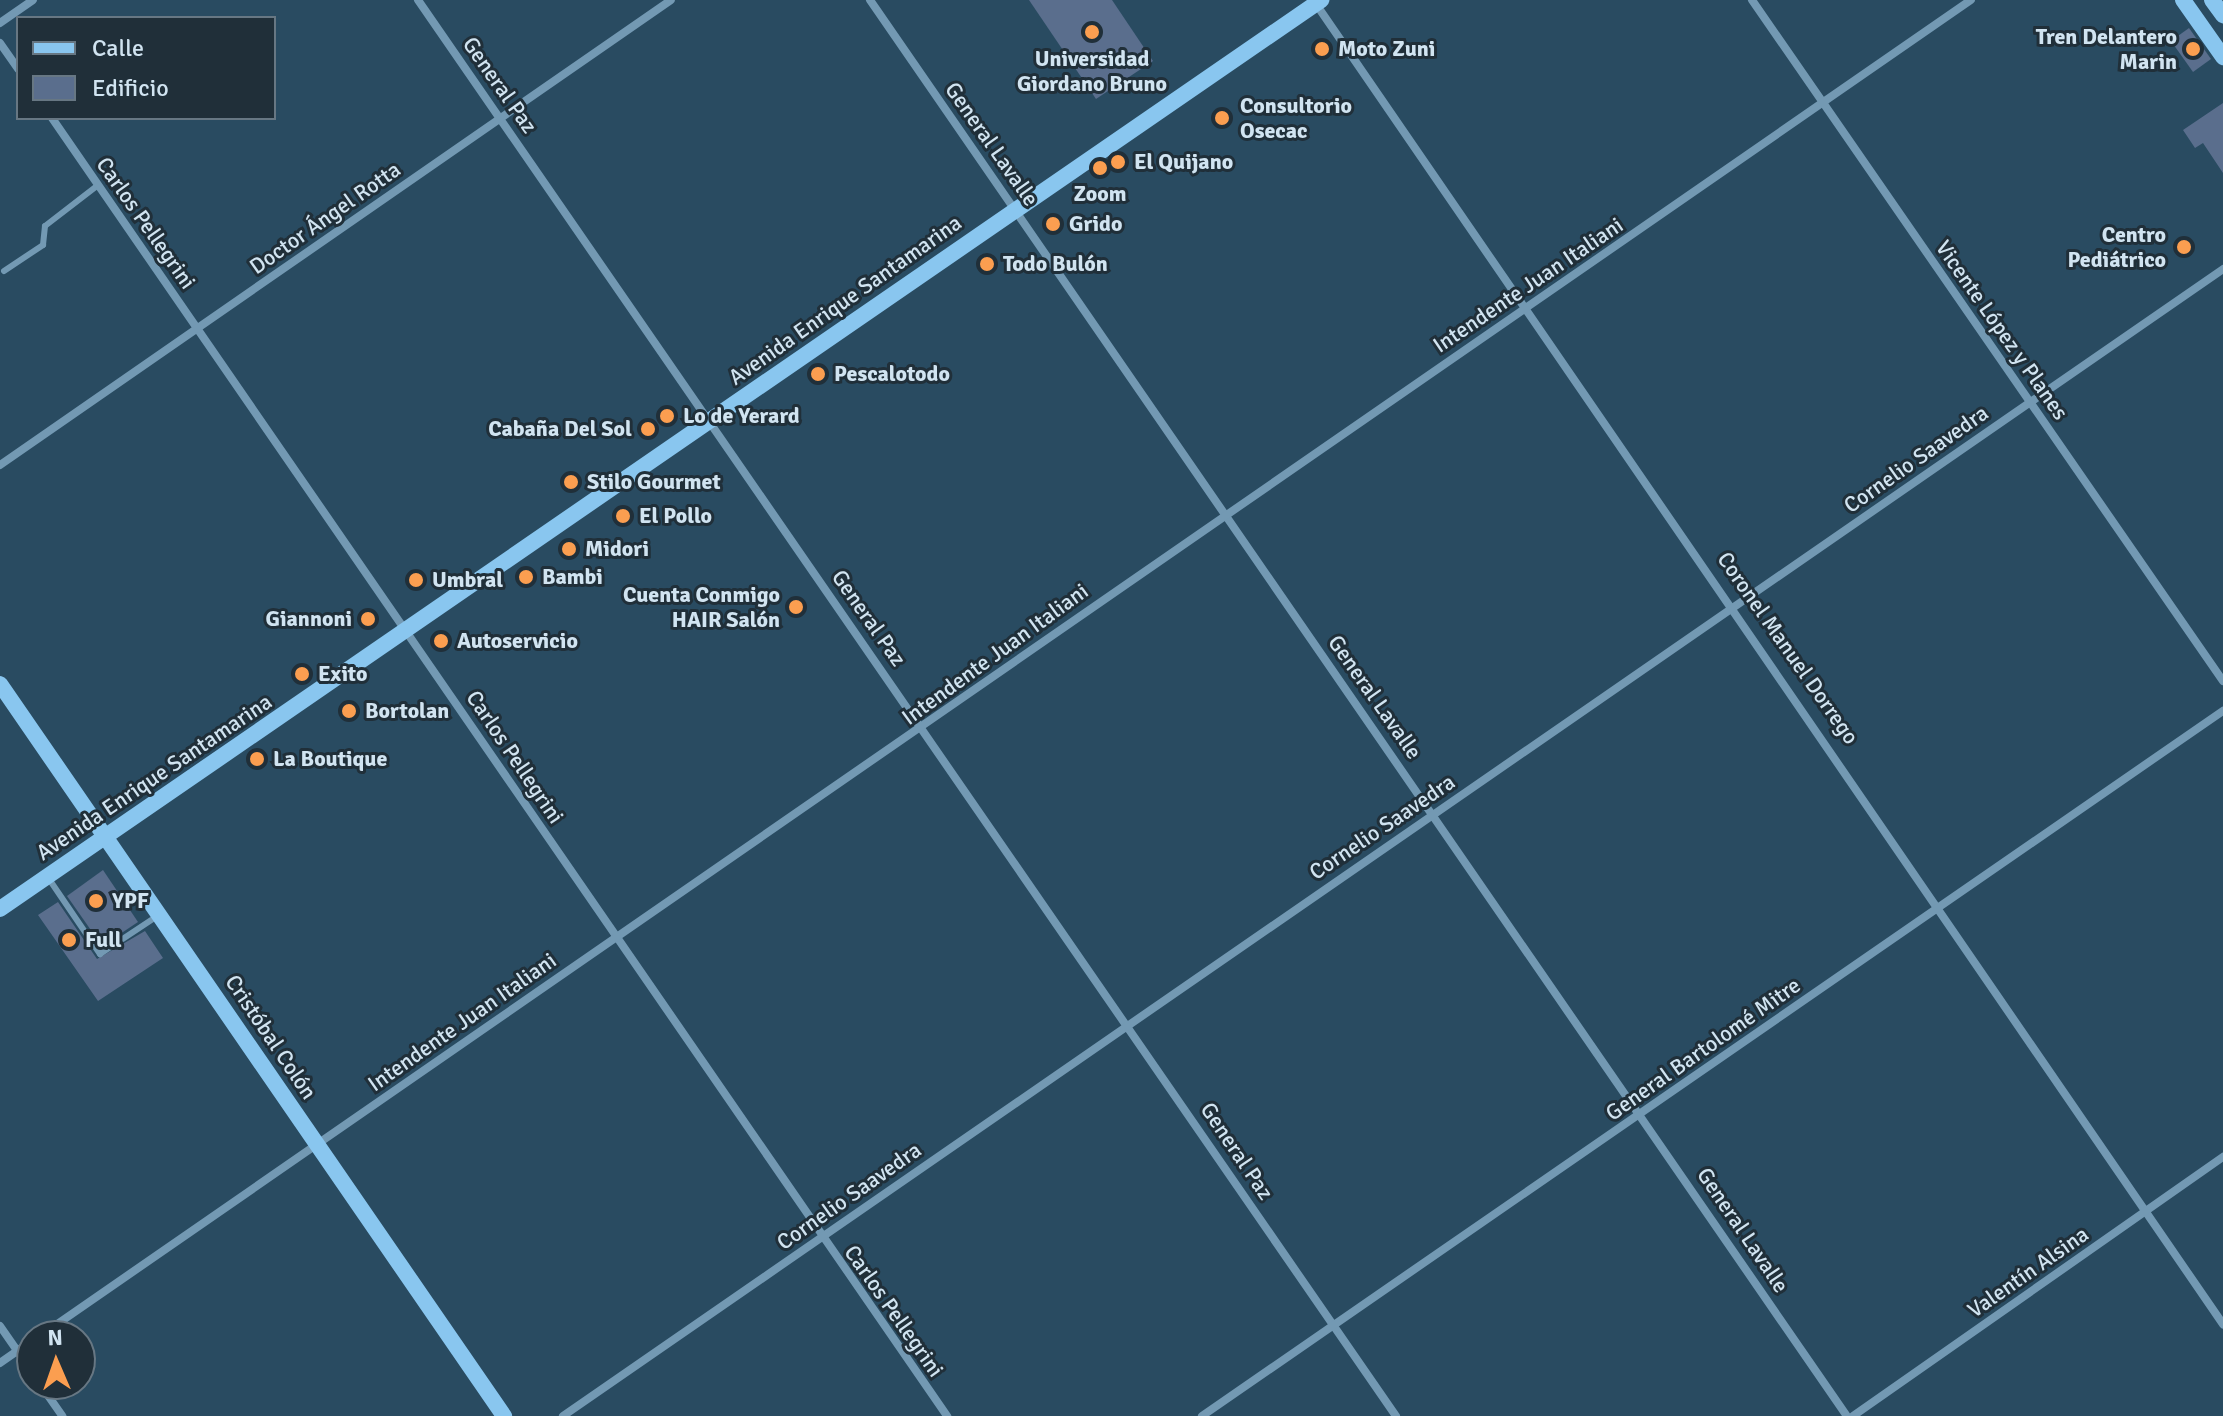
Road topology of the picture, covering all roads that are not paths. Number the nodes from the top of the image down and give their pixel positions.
1 (33, 0) edge
2 (418, 0) edge
3 (671, 0) edge
4 (870, 0) edge
5 (1752, 0) edge
6 (1971, 0) edge
7 (2183, 0) edge
8 (2212, 0) edge
9 (1316, 1) edge
10 (2223, 15) edge
11 (0, 23) edge
12 (0, 43) edge
13 (2223, 57) edge
14 (16, 66) edge
15 (1823, 103) junction
16 (502, 117) junction
17 (53, 120) edge
18 (98, 185) junction
19 (1016, 210) junction
20 (2223, 269) edge
21 (4, 271) dead end
22 (1527, 309) junction
23 (197, 329) junction
24 (2030, 402) junction
25 (710, 420) junction
26 (0, 465) edge
27 (1224, 512) junction
28 (1733, 607) junction
29 (409, 631) junction
30 (2223, 681) edge
31 (0, 684) edge
32 (2223, 711) edge
33 (923, 729) junction
34 (1434, 814) junction
35 (106, 836) junction
36 (47, 876) junction
37 (1941, 907) junction
38 (0, 909) edge
39 (160, 914) junction
40 (615, 938) junction
41 (1127, 1022) junction
42 (1641, 1113) junction
43 (317, 1144) junction
44 (2223, 1157) edge
45 (2144, 1213) junction
46 (821, 1239) junction
47 (63, 1320) edge
48 (2223, 1324) edge
49 (1335, 1325) junction
50 (0, 1326) edge
51 (16, 1348) edge
52 (504, 1416) edge
53 (563, 1416) edge
54 (947, 1416) edge
55 (1202, 1416) edge
56 (1396, 1416) edge
57 (1850, 1416) edge

1 - 11 street
2 - 16 street, General Paz
3 - 16 street, Doctor Ángel Rotta
4 - 19 street, General Lavalle
5 - 15 street, Vicente López y Planes
6 - 15 street, Intendente Juan Italiani
7 - 13 main road
8 - 10 main road
9 - 19 main road, Avenida Enrique Santamarina
9 - 22 street, Coronel Manuel Dorrego
12 - 14 street
15 - 22 street, Intendente Juan Italiani
15 - 24 street, Vicente López y Planes
16 - 23 street, Doctor Ángel Rotta
16 - 25 street, General Paz
17 - 18 street, Carlos Pellegrini
18 - 21 lane
18 - 23 street, Carlos Pellegrini
19 - 25 main road, Avenida Enrique Santamarina
19 - 27 street, General Lavalle
20 - 24 street, Cornelio Saavedra
22 - 27 street, Intendente Juan Italiani
22 - 28 street, Coronel Manuel Dorrego
23 - 26 street, Doctor Ángel Rotta
23 - 29 street, Carlos Pellegrini
24 - 28 street, Cornelio Saavedra
24 - 30 street, Vicente López y Planes
25 - 29 main road, Avenida Enrique Santamarina
25 - 33 street, General Paz
27 - 33 street, Intendente Juan Italiani
27 - 34 street, General Lavalle
28 - 34 street, Cornelio Saavedra
28 - 37 street, Coronel Manuel Dorrego
29 - 35 main road, Avenida Enrique Santamarina
29 - 40 street, Carlos Pellegrini
31 - 35 main road, Cristóbal Colón
32 - 37 street, General Bartolomé Mitre
33 - 40 street, Intendente Juan Italiani
33 - 41 street, General Paz
34 - 41 street, Cornelio Saavedra
34 - 42 street, General Lavalle
35 - 36 main road, Avenida Enrique Santamarina
35 - 39 main road, Cristóbal Colón
36 - 38 main road, Avenida Enrique Santamarina
36 - 39 lane
37 - 42 street, General Bartolomé Mitre
37 - 45 street, Coronel Manuel Dorrego
39 - 43 main road, Cristóbal Colón
40 - 43 street, Intendente Juan Italiani
40 - 46 street, Carlos Pellegrini
41 - 46 street, Cornelio Saavedra
41 - 49 street, General Paz
42 - 49 street, General Bartolomé Mitre
42 - 57 street, General Lavalle
43 - 47 street, Intendente Juan Italiani
43 - 52 main road, Cristóbal Colón
44 - 45 street, Valentín Alsina
45 - 48 street, Coronel Manuel Dorrego
45 - 57 street, Valentín Alsina
46 - 53 street, Cornelio Saavedra
46 - 54 street, Carlos Pellegrini
49 - 55 street, General Bartolomé Mitre
49 - 56 street, General Paz
50 - 51 street

